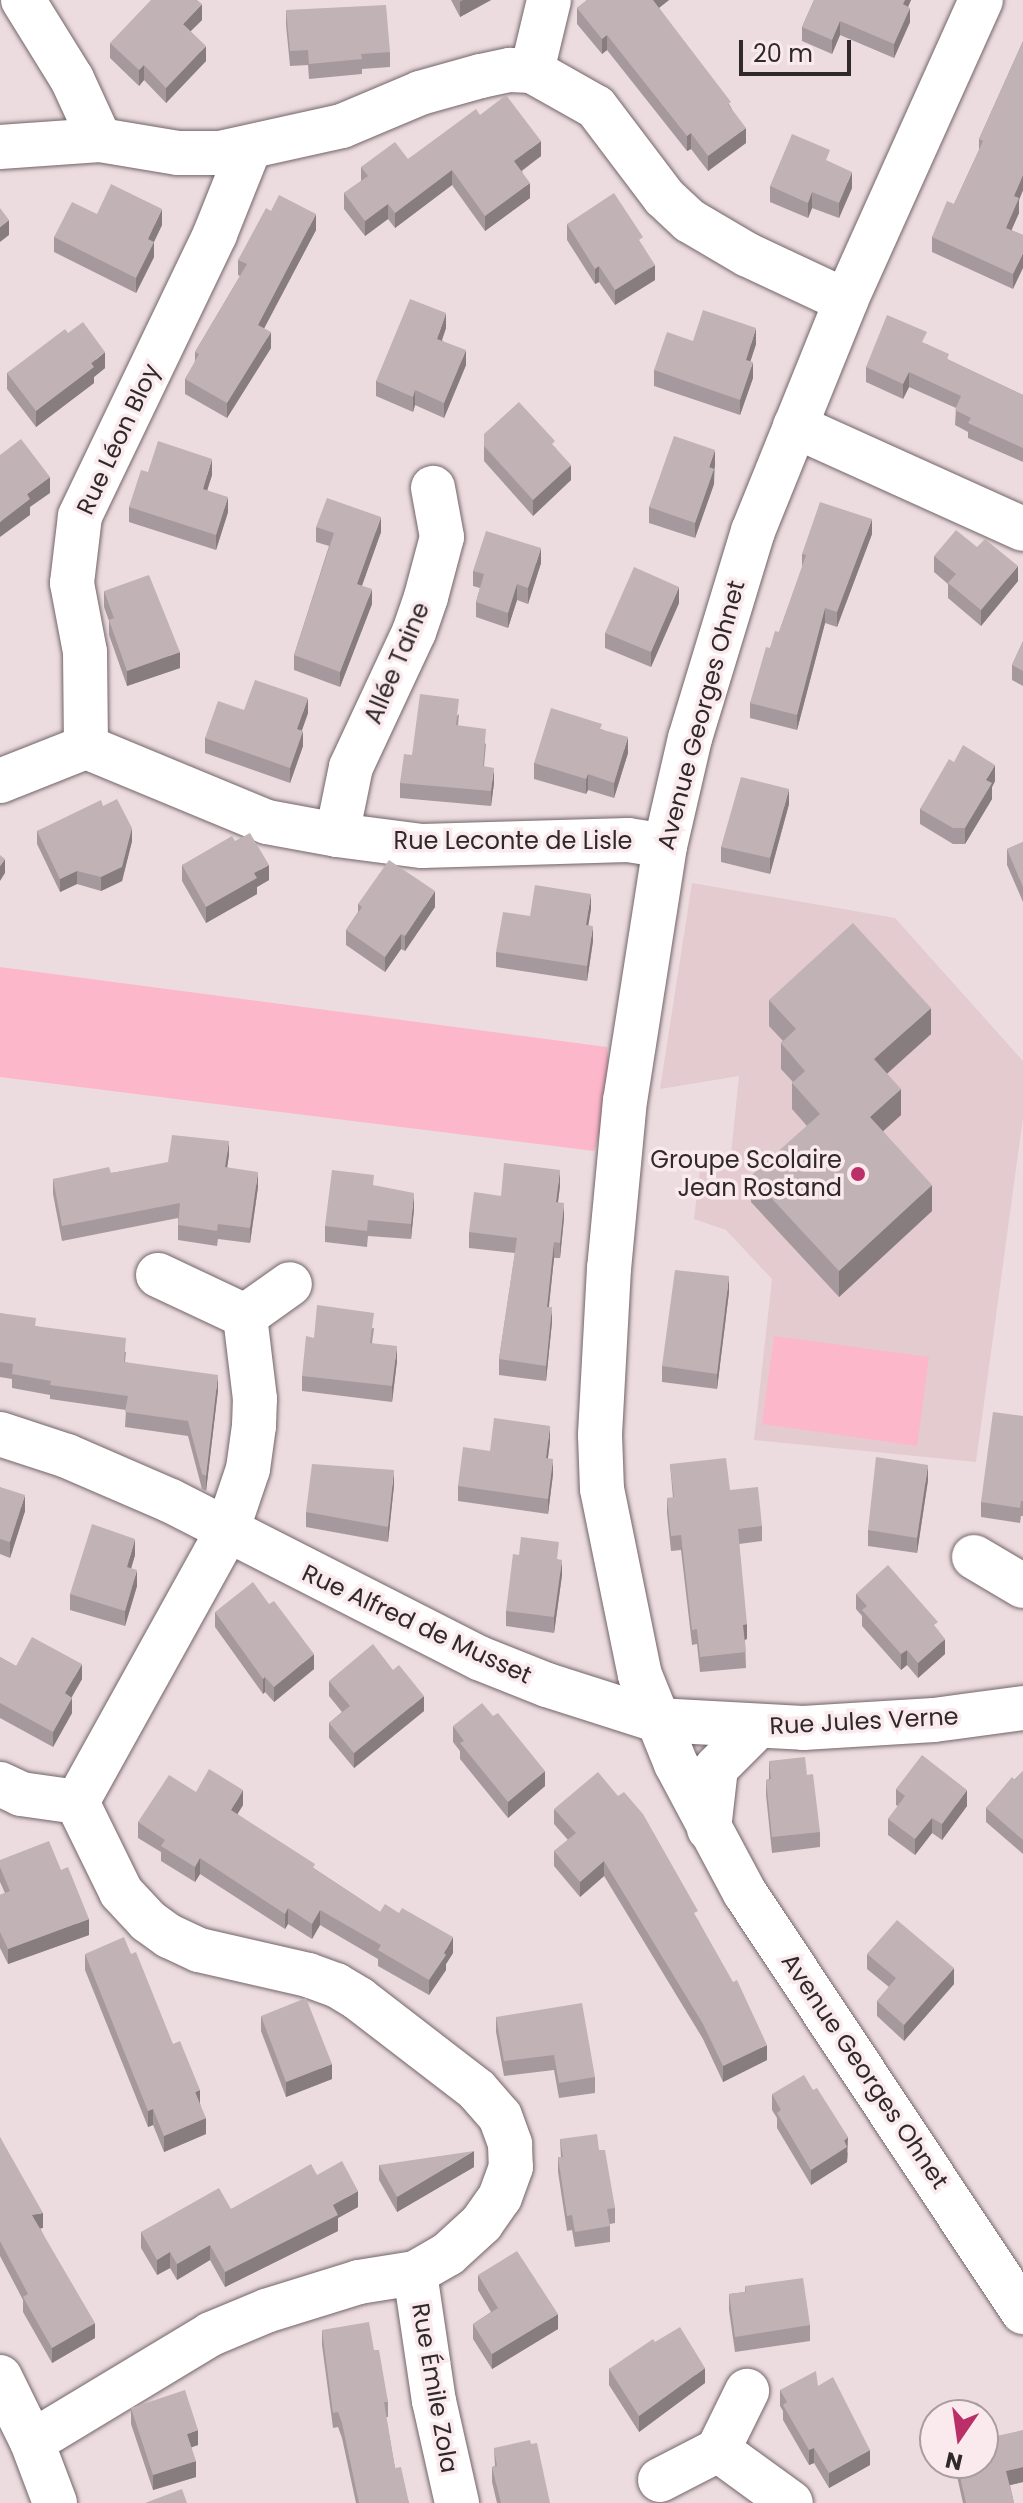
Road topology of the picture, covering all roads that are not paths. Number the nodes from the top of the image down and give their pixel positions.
1 (23, 0) edge
2 (549, 0) edge
3 (981, 0) edge
4 (532, 71) junction
5 (100, 140) junction
6 (0, 147) edge
7 (249, 149) junction
8 (846, 301) junction
9 (795, 426) junction
10 (433, 488) dead end
11 (1023, 529) edge
12 (86, 747) junction
13 (0, 781) edge
14 (337, 835) junction
15 (665, 846) junction
16 (158, 1275) dead end
17 (290, 1284) dead end
18 (245, 1316) junction
19 (0, 1434) edge
20 (227, 1531) junction
21 (974, 1557) dead end
22 (1023, 1586) edge
23 (627, 1616) junction
24 (547, 1685) junction
25 (1023, 1708) edge
26 (657, 1720) junction
27 (757, 1727) junction
28 (0, 1784) edge
29 (77, 1802) junction
30 (709, 1829) junction
31 (415, 2273) junction
32 (1023, 2312) edge
33 (0, 2377) edge
34 (747, 2391) dead end
35 (32, 2442) junction
36 (718, 2450) junction
37 (660, 2480) dead end
38 (55, 2503) edge
39 (457, 2503) edge
40 (791, 2503) edge

1 - 5 street
2 - 4 street
3 - 8 street, Avenue Georges Ohnet
4 - 7 street
4 - 8 street
5 - 6 street
5 - 7 street
7 - 12 street, Rue Léon Bloy
8 - 9 street, Avenue Georges Ohnet
9 - 11 street
9 - 15 street, Avenue Georges Ohnet
10 - 14 street, Allée Taine
12 - 13 street
12 - 14 street, Rue Leconte de Lisle
14 - 15 street, Rue Leconte de Lisle
15 - 23 street, Avenue Georges Ohnet
16 - 18 street
17 - 18 street
18 - 20 street
19 - 20 street, Rue Alfred de Musset
20 - 24 street, Rue Alfred de Musset
20 - 29 street
21 - 22 street
23 - 24 street, Avenue Georges Ohnet
23 - 26 street, Avenue Georges Ohnet
24 - 26 street, Rue Alfred de Musset
25 - 27 street, Rue Jules Verne
26 - 27 street, Rue Jules Verne
26 - 30 street, Avenue Georges Ohnet
27 - 30 street
28 - 29 street
29 - 31 street
30 - 32 street, Avenue Georges Ohnet
31 - 35 street
31 - 39 street, Rue Émile Zola
33 - 35 street
34 - 36 street
35 - 38 street
36 - 37 street
36 - 40 street

